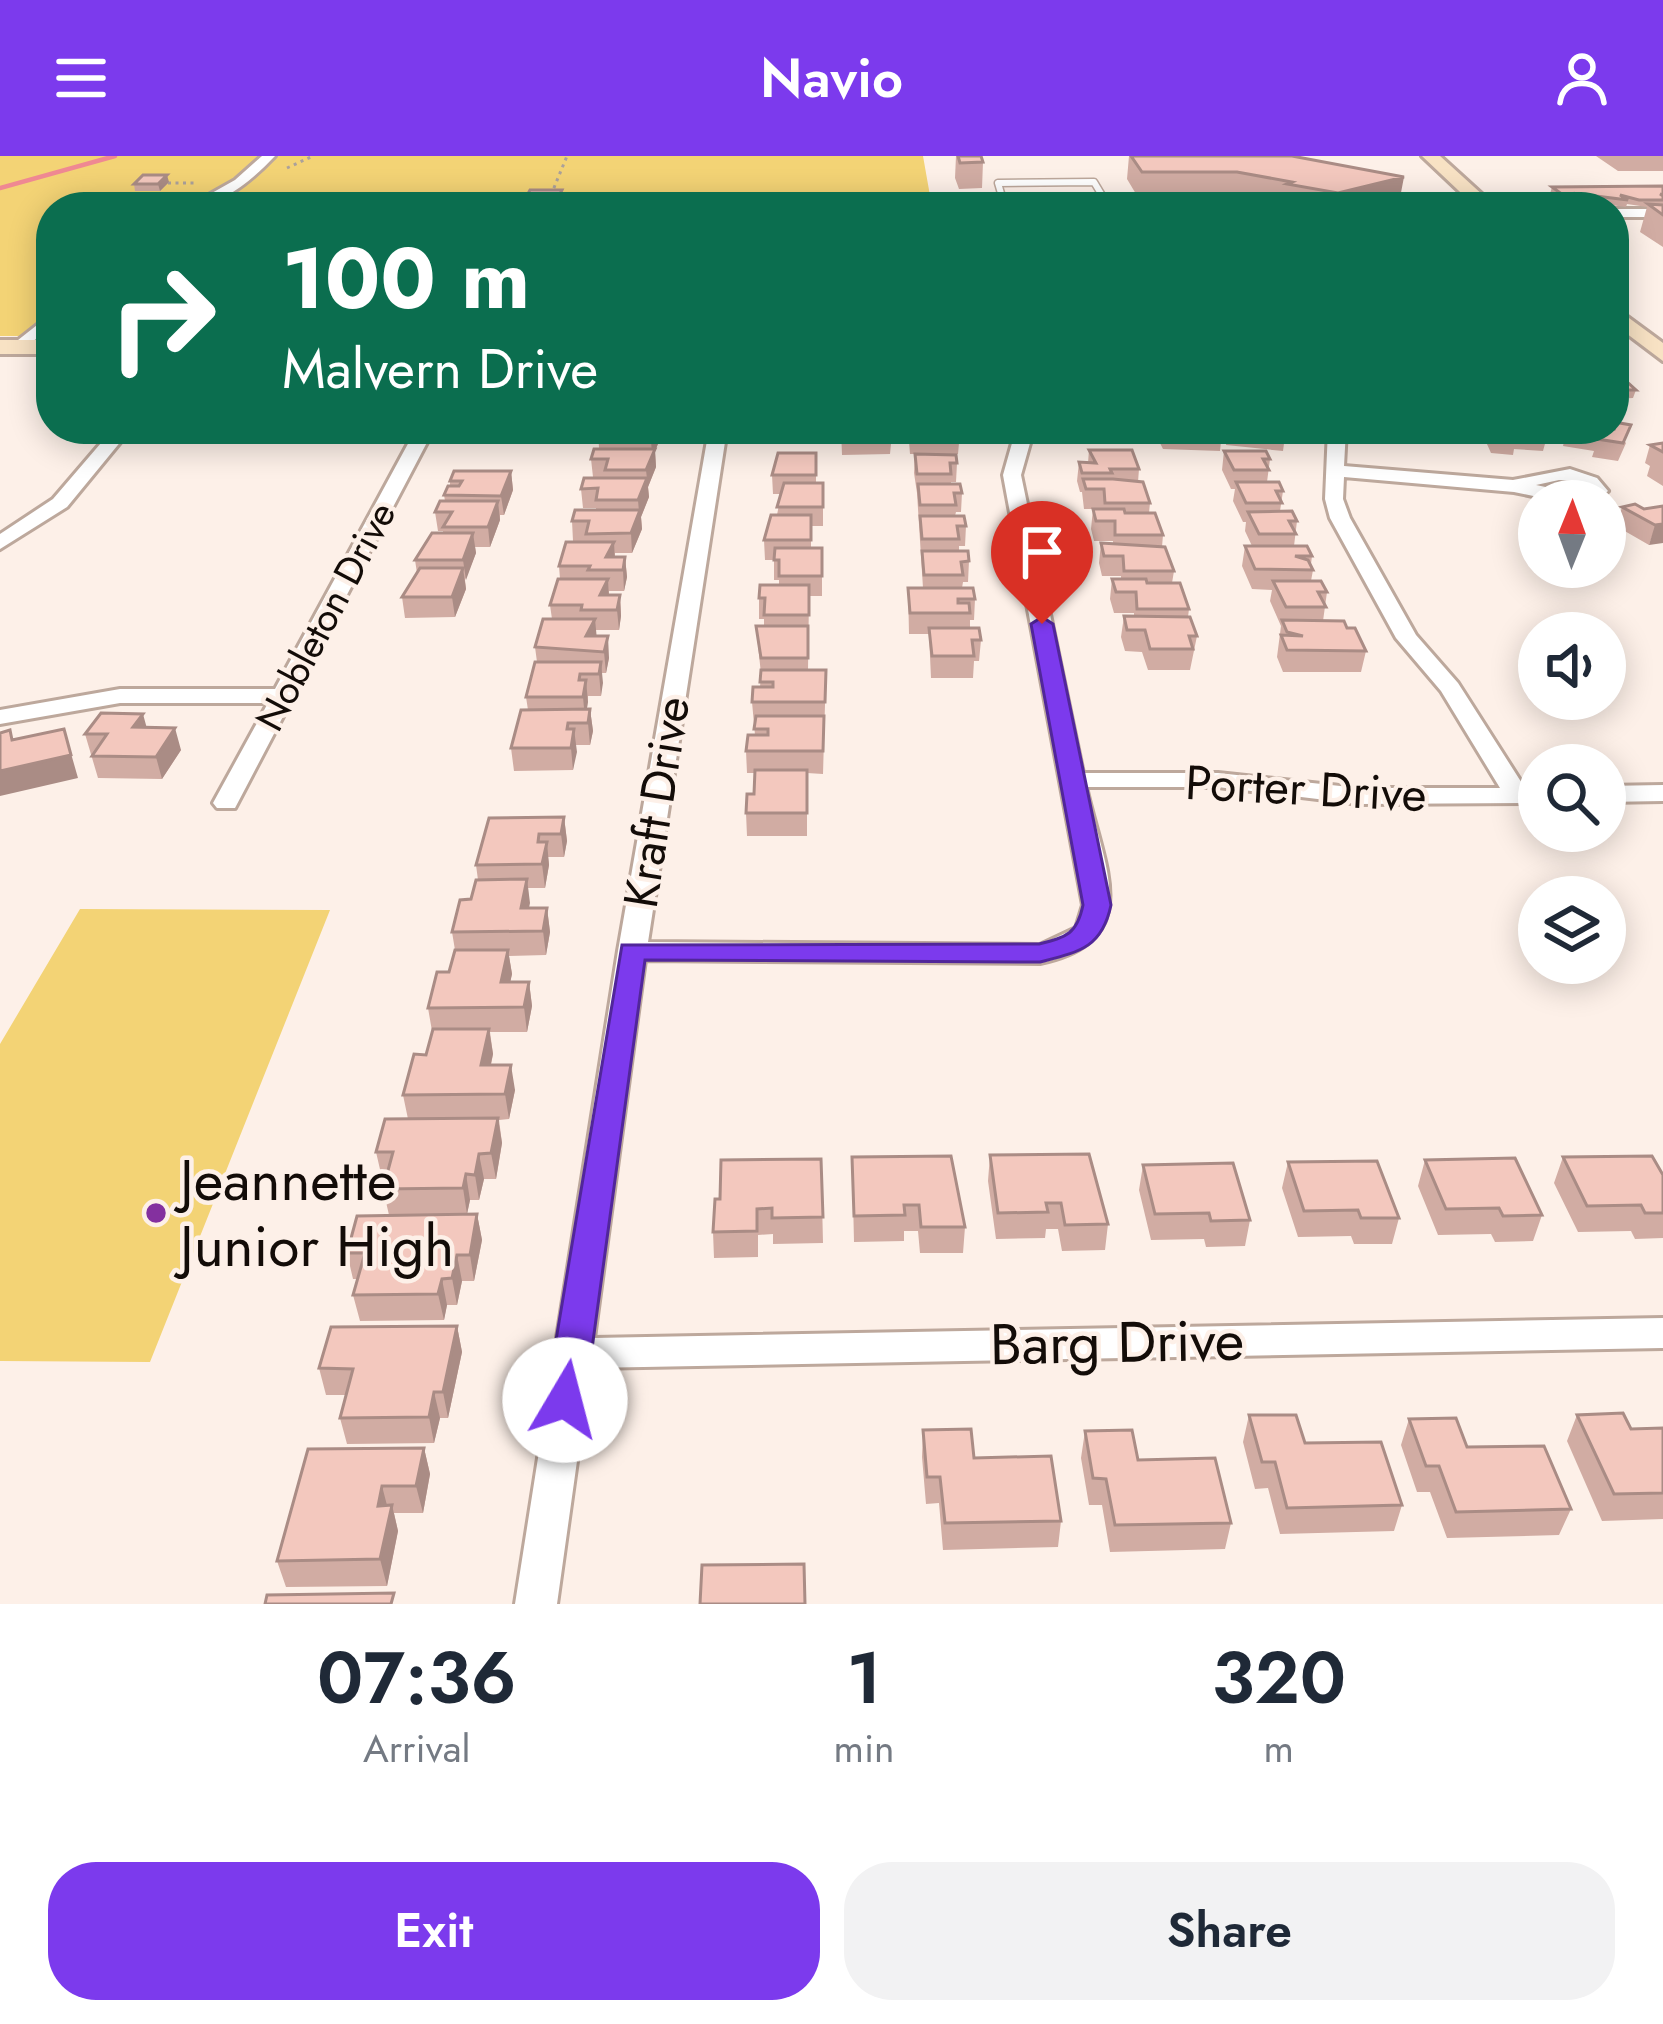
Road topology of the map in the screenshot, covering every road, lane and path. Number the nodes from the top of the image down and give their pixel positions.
1 (269, 156) edge
2 (567, 156) edge
3 (1430, 156) edge
4 (222, 192) edge
5 (552, 192) edge
6 (1001, 192) edge
7 (1100, 192) edge
8 (1470, 192) edge
9 (1629, 213) edge
10 (1663, 213) edge
11 (36, 328) edge
12 (1652, 335) edge
13 (9, 347) edge
14 (1663, 355) edge
15 (109, 444) edge
16 (417, 444) edge
17 (716, 444) edge
18 (1021, 444) edge
19 (1337, 444) edge
20 (1336, 471) junction
21 (1514, 486) dead end
22 (0, 543) edge
23 (283, 696) junction
24 (0, 717) edge
25 (1073, 780) junction
26 (1518, 781) edge
27 (1663, 793) edge
28 (1626, 794) edge
29 (1518, 795) edge
30 (226, 803) dead end
31 (632, 951) junction
32 (1663, 1333) edge
33 (572, 1353) junction
34 (536, 1604) edge

1 - 4 street
2 - 5 path
3 - 8 main road
6 - 7 lane
9 - 10 street
11 - 13 street
12 - 14 main road
15 - 22 street
16 - 23 street, Nobleton Drive
17 - 31 street, Kraft Drive
18 - 25 street
19 - 20 street
20 - 21 street
20 - 26 street
23 - 24 street
23 - 30 street, Nobleton Drive
25 - 29 street, Porter Drive
25 - 31 street
27 - 28 street
31 - 33 street, Kraft Drive
32 - 33 street, Barg Drive
33 - 34 street, Kraft Drive

